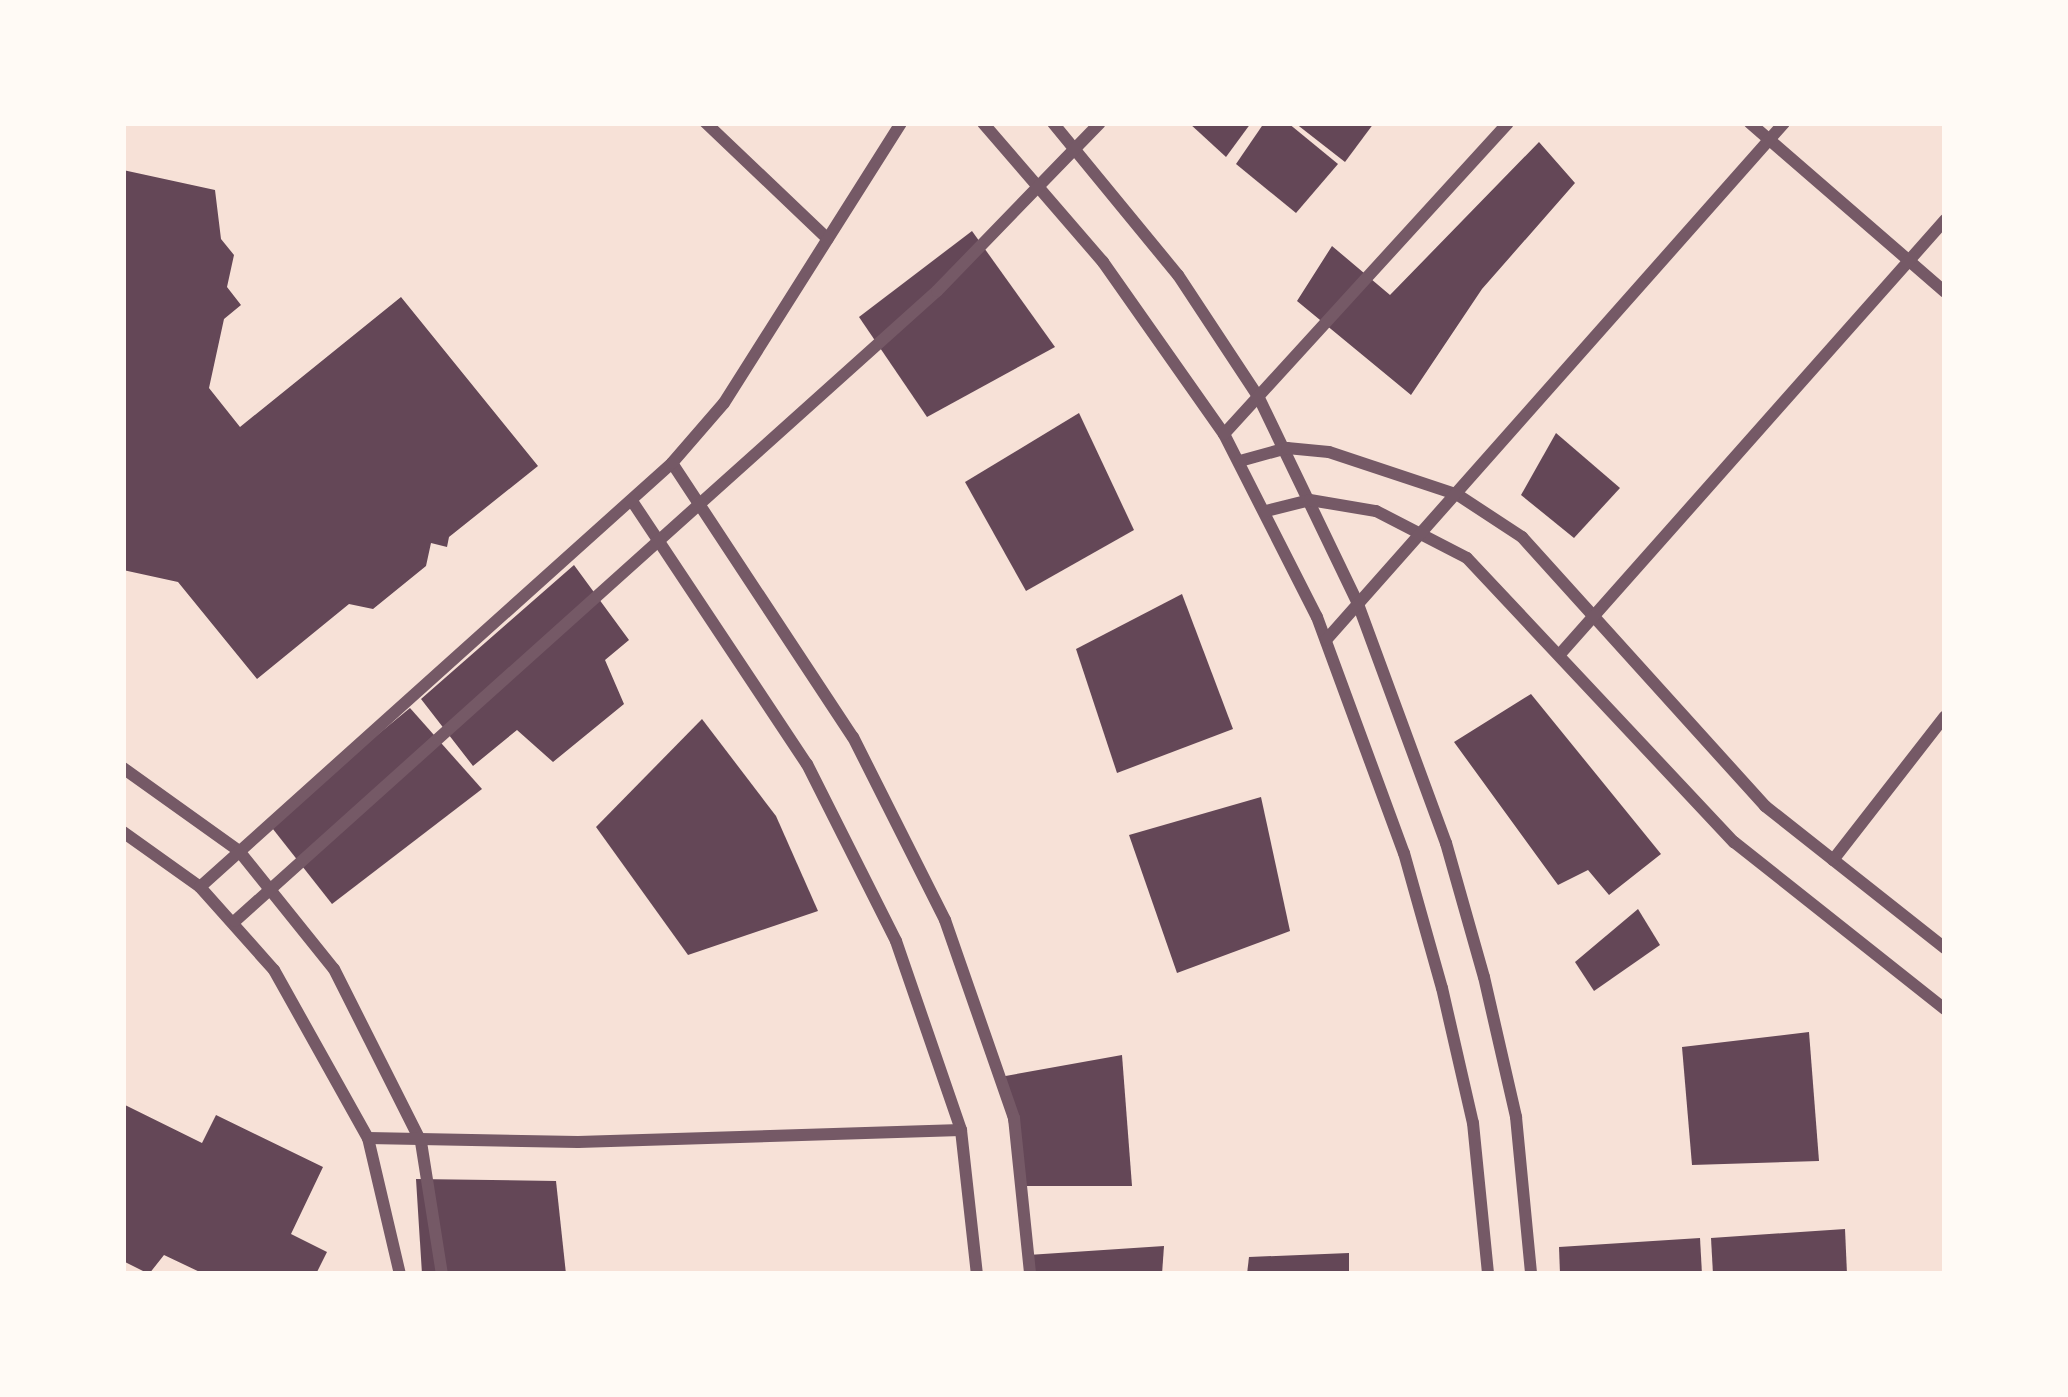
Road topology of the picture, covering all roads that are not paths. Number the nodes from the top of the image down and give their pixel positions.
1 (706, 123) edge
2 (901, 123) edge
3 (982, 123) edge
4 (1053, 123) edge
5 (1100, 123) edge
6 (1508, 123) edge
7 (1750, 123) edge
8 (1784, 123) edge
9 (1770, 139) junction
10 (1076, 147) junction
11 (1040, 184) junction
12 (1945, 220) edge
13 (828, 239) junction
14 (1908, 263) junction
15 (1945, 292) edge
16 (1259, 398) junction
17 (1224, 434) junction
18 (1287, 448) junction
19 (1240, 461) junction
20 (672, 463) junction
21 (1458, 495) junction
22 (1310, 500) junction
23 (632, 501) junction
24 (701, 503) junction
25 (1266, 511) junction
26 (1425, 532) junction
27 (657, 541) junction
28 (1358, 604) junction
29 (1597, 618) junction
30 (1326, 640) junction
31 (1561, 653) junction
32 (1945, 716) edge
33 (123, 768) edge
34 (123, 832) edge
35 (238, 851) junction
36 (1834, 860) junction
37 (200, 886) junction
38 (272, 888) junction
39 (235, 922) junction
40 (1945, 948) edge
41 (1945, 1009) edge
42 (961, 1130) junction
43 (368, 1138) junction
44 (421, 1142) junction
45 (400, 1274) edge
46 (442, 1274) edge
47 (976, 1274) edge
48 (1030, 1274) edge
49 (1488, 1274) edge
50 (1532, 1274) edge

1 - 13 street
2 - 13 street
3 - 11 street
4 - 10 street
5 - 10 street
6 - 16 street
7 - 9 street
8 - 9 street
9 - 14 street
9 - 21 street
10 - 11 street
10 - 16 street
11 - 17 street
11 - 24 street
12 - 14 street
13 - 20 street
14 - 15 street
14 - 29 street
16 - 17 street
16 - 18 street
17 - 19 street
18 - 19 street
18 - 21 street
18 - 22 street
19 - 25 street
20 - 23 street
20 - 24 street
21 - 26 street
21 - 29 street
22 - 25 street
22 - 26 street
22 - 28 street
23 - 27 street
23 - 35 street
24 - 27 street
24 - 48 street
25 - 30 street
26 - 28 street
26 - 31 street
27 - 38 street
27 - 42 street
28 - 30 street
28 - 50 street
29 - 31 street
29 - 36 street
30 - 49 street
31 - 41 street
32 - 36 street
33 - 35 street
34 - 37 street
35 - 37 street
35 - 38 street
36 - 40 street
37 - 39 street
38 - 39 street
38 - 44 street
39 - 43 street
42 - 44 street
42 - 47 street
43 - 44 street
43 - 45 street
44 - 46 street

